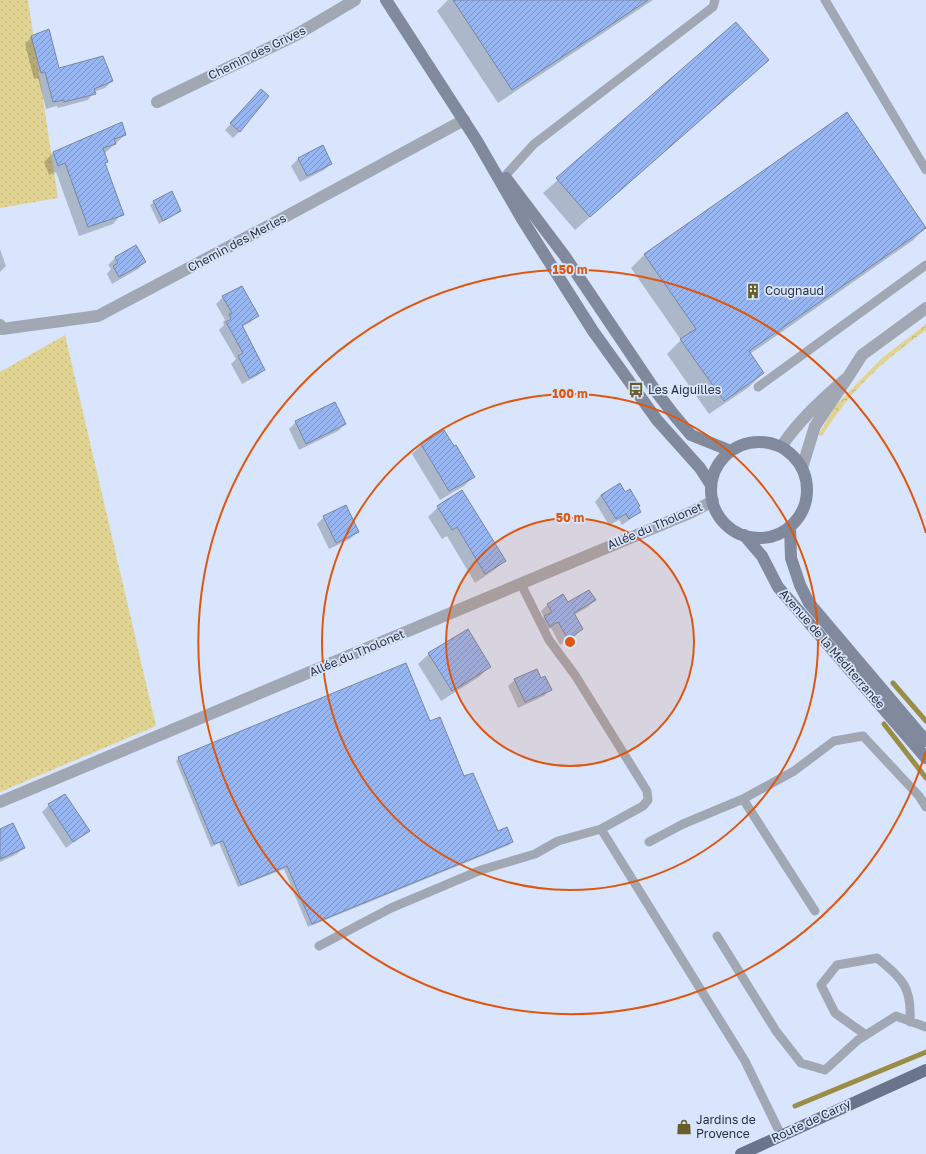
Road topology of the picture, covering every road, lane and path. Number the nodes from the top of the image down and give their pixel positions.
1 (354, 0) edge
2 (386, 0) edge
3 (714, 0) edge
4 (825, 0) edge
5 (157, 102) dead end
6 (464, 120) junction
7 (477, 141) junction
8 (926, 170) edge
9 (504, 176) junction
10 (926, 265) edge
11 (926, 308) edge
12 (0, 325) edge
13 (848, 378) junction
14 (758, 387) dead end
15 (781, 447) junction
16 (731, 451) junction
17 (802, 468) junction
18 (711, 485) junction
19 (712, 501) junction
20 (790, 527) junction
21 (744, 535) junction
22 (521, 584) junction
23 (926, 741) edge
24 (926, 758) edge
25 (742, 799) junction
26 (0, 802) edge
27 (926, 807) edge
28 (601, 829) junction
29 (649, 842) dead end
30 (815, 911) dead end
31 (717, 936) dead end
32 (319, 946) dead end
33 (910, 1022) junction
34 (926, 1027) edge
35 (866, 1035) junction
36 (926, 1070) edge
37 (926, 1076) edge
38 (881, 1089) junction
39 (781, 1135) junction
40 (740, 1154) edge

1 - 5 street, Chemin des Grives
2 - 6 main road
3 - 9 lane
4 - 8 lane
6 - 7 main road
6 - 12 street, Chemin des Merles
7 - 9 main road
7 - 18 main road
9 - 16 main road
10 - 14 lane
11 - 13 street
13 - 15 street
13 - 17 street
15 - 16 main road
15 - 17 main road
16 - 18 main road
17 - 20 main road
18 - 19 main road
19 - 21 main road
19 - 22 street, Allée du Tholonet
20 - 21 main road
20 - 23 main road, Avenue de la Méditerranée
21 - 24 main road, Avenue de la Méditerranée
22 - 26 street, Allée du Tholonet
22 - 28 lane
25 - 27 lane
25 - 29 lane
25 - 30 lane
28 - 32 lane
28 - 39 lane
31 - 35 lane
33 - 34 lane
33 - 35 lane
33 - 35 lane
36 - 38 main road, Route de Carry
37 - 38 main road, Route de Carry
38 - 39 main road, Route de Carry
39 - 40 main road, Route de Carry

